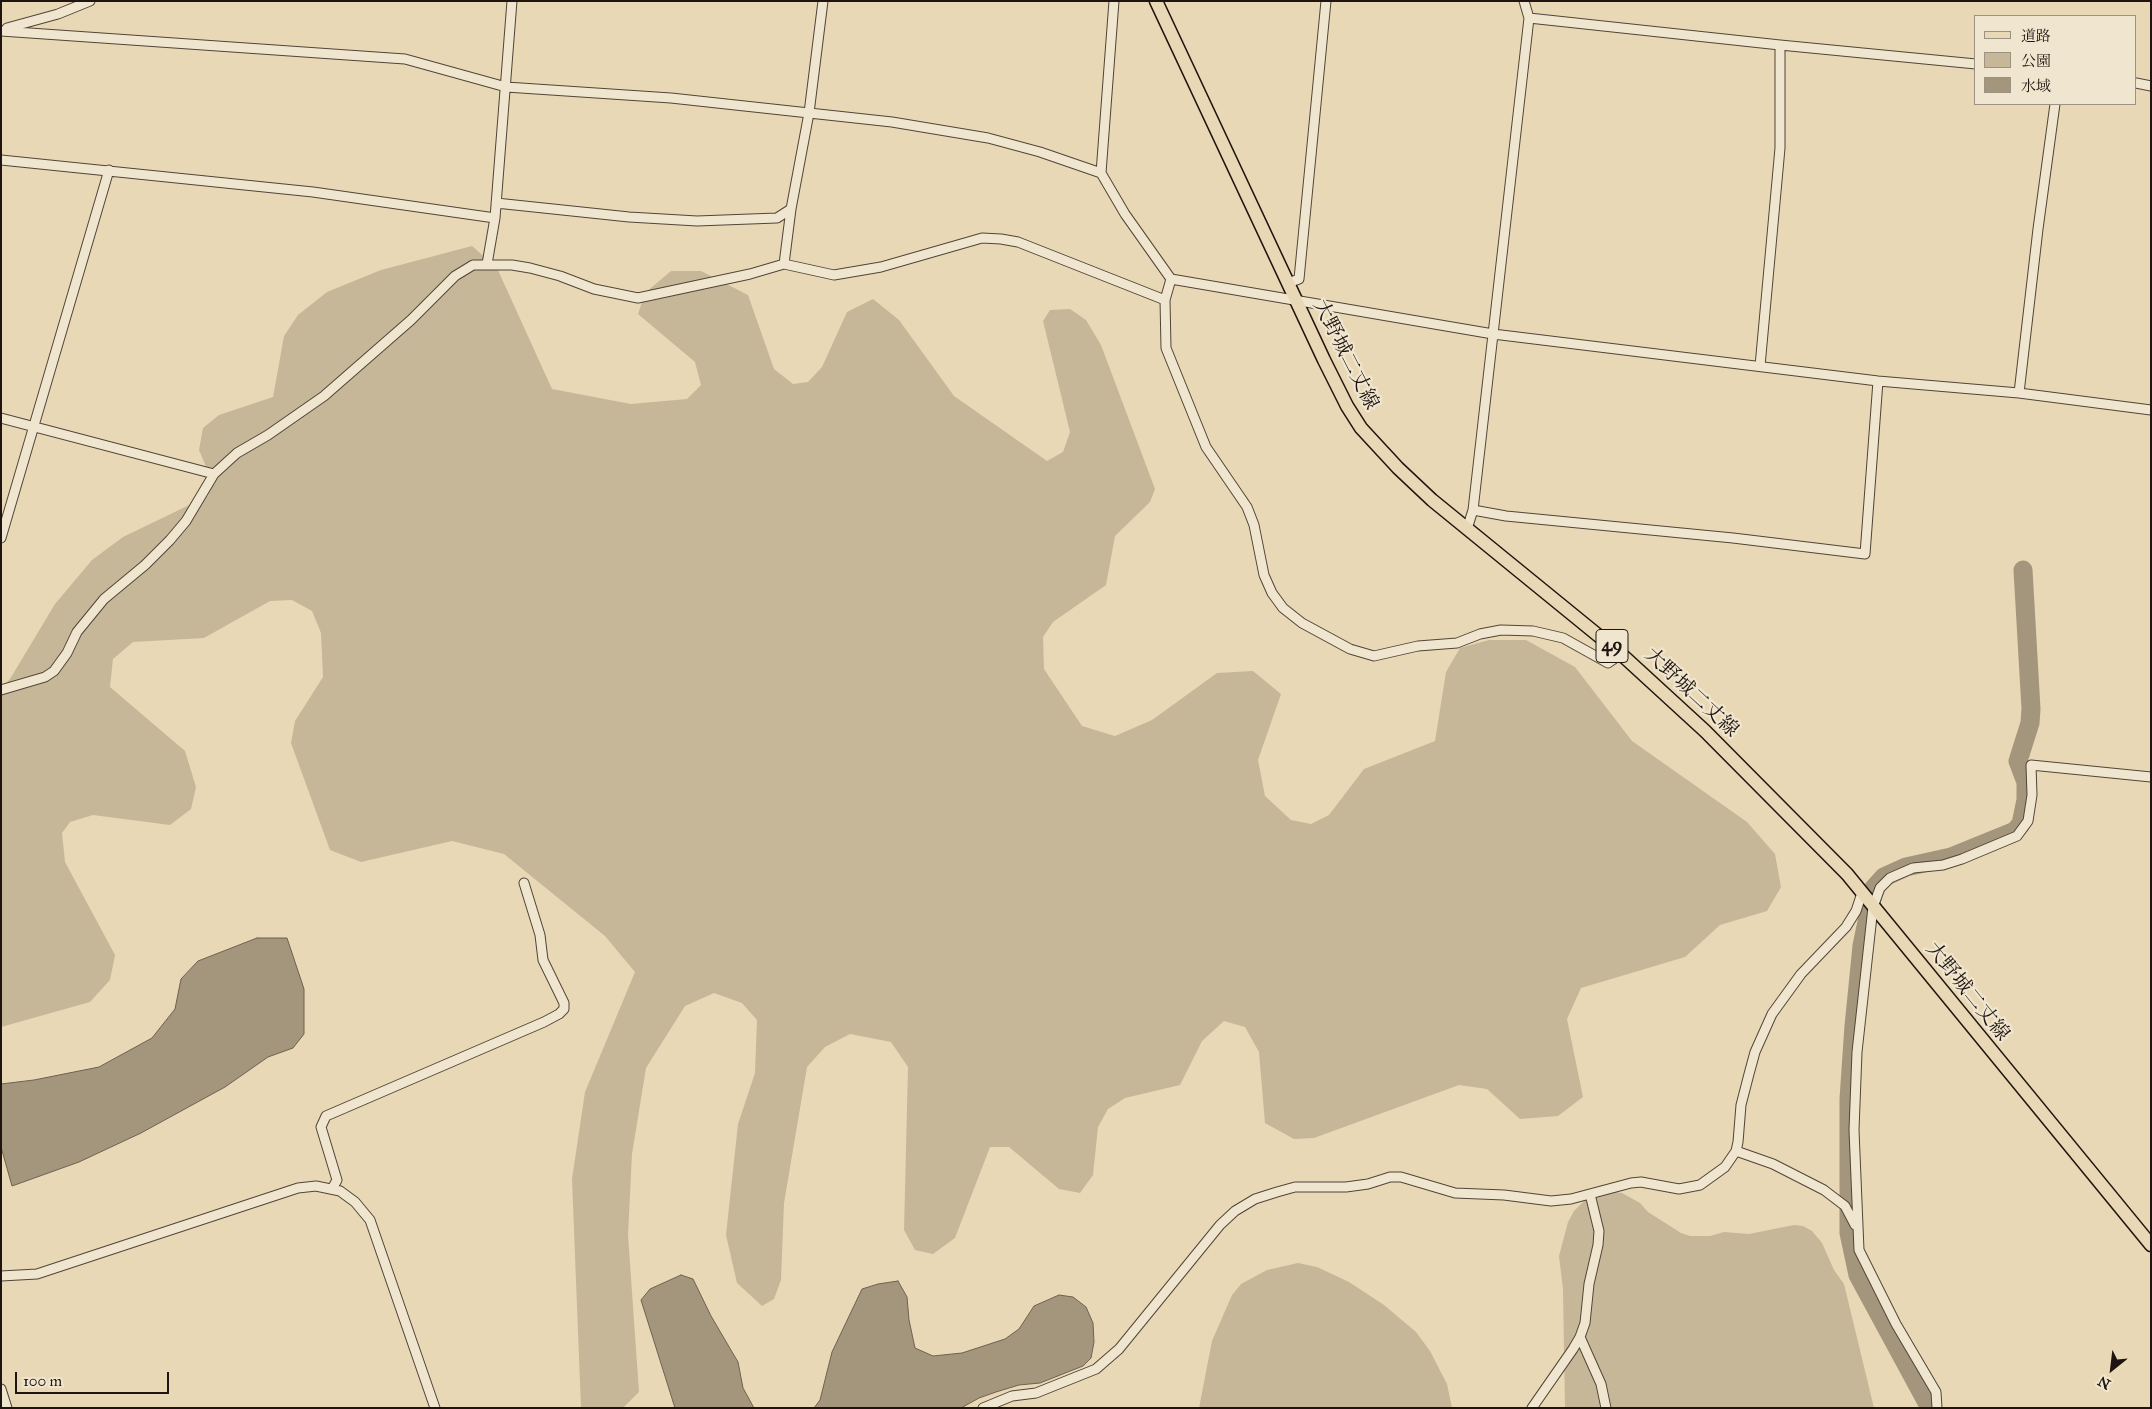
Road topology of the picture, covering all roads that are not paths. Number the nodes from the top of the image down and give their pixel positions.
1 (90, 1) edge
2 (512, 1) edge
3 (823, 1) edge
4 (1114, 1) edge
5 (1156, 1) edge
6 (1326, 1) edge
7 (1524, 1) edge
8 (1529, 18) junction
9 (1, 30) edge
10 (1780, 46) junction
11 (1974, 64) edge
12 (2137, 83) edge
13 (2151, 86) edge
14 (506, 87) junction
15 (2055, 105) edge
16 (809, 113) junction
17 (1, 160) edge
18 (109, 170) junction
19 (1101, 174) junction
20 (496, 203) junction
21 (791, 209) junction
22 (495, 218) junction
23 (487, 264) junction
24 (784, 264) junction
25 (1171, 279) junction
26 (1288, 283) junction
27 (1165, 300) junction
28 (1296, 302) junction
29 (1493, 334) junction
30 (1760, 366) junction
31 (1878, 381) junction
32 (2019, 393) junction
33 (2151, 410) edge
34 (1, 418) edge
35 (34, 428) junction
36 (214, 474) junction
37 (1473, 510) junction
38 (1467, 529) junction
39 (1, 538) edge
40 (1621, 654) junction
41 (1, 690) edge
42 (2151, 777) edge
43 (524, 883) dead end
44 (1862, 893) junction
45 (1873, 906) junction
46 (1736, 1151) junction
47 (332, 1189) junction
48 (1590, 1194) junction
49 (1857, 1229) junction
50 (2151, 1244) edge
51 (1, 1276) edge
52 (1580, 1337) junction
53 (1, 1389) edge
54 (7, 1408) edge
55 (435, 1408) edge
56 (983, 1408) edge
57 (1532, 1408) edge
58 (1606, 1408) edge
59 (1937, 1408) edge

1 - 9 street
2 - 14 street
3 - 16 street
4 - 19 street
5 - 26 main road, 大野城二丈線 / 49
6 - 26 street
7 - 8 street
8 - 10 street
8 - 29 street
9 - 14 street
10 - 11 street
10 - 30 street
12 - 13 street
14 - 16 street
14 - 20 street
15 - 32 street
16 - 19 street
16 - 21 street
17 - 18 street
18 - 22 street
18 - 35 street
19 - 25 street
20 - 21 street
20 - 22 street
21 - 24 street
22 - 23 street
23 - 24 street
23 - 36 street
24 - 27 street
25 - 27 street
25 - 28 street
26 - 28 main road, 大野城二丈線 / 49
27 - 40 street
28 - 29 street
28 - 38 main road, 大野城二丈線 / 49
29 - 30 street
29 - 37 street
30 - 31 street
31 - 32 street
31 - 37 street
32 - 33 street
34 - 35 street
35 - 36 street
35 - 39 street
36 - 41 street
37 - 38 street
38 - 40 main road, 大野城二丈線 / 49
40 - 44 main road, 大野城二丈線 / 49
42 - 45 street
43 - 47 street
44 - 45 main road, 大野城二丈線 / 49
44 - 46 street
45 - 49 street
45 - 50 main road, 大野城二丈線 / 49
46 - 48 street
46 - 49 street
47 - 51 street
47 - 55 street
48 - 52 street
48 - 56 street
49 - 59 street
52 - 57 street
52 - 58 street
53 - 54 street

